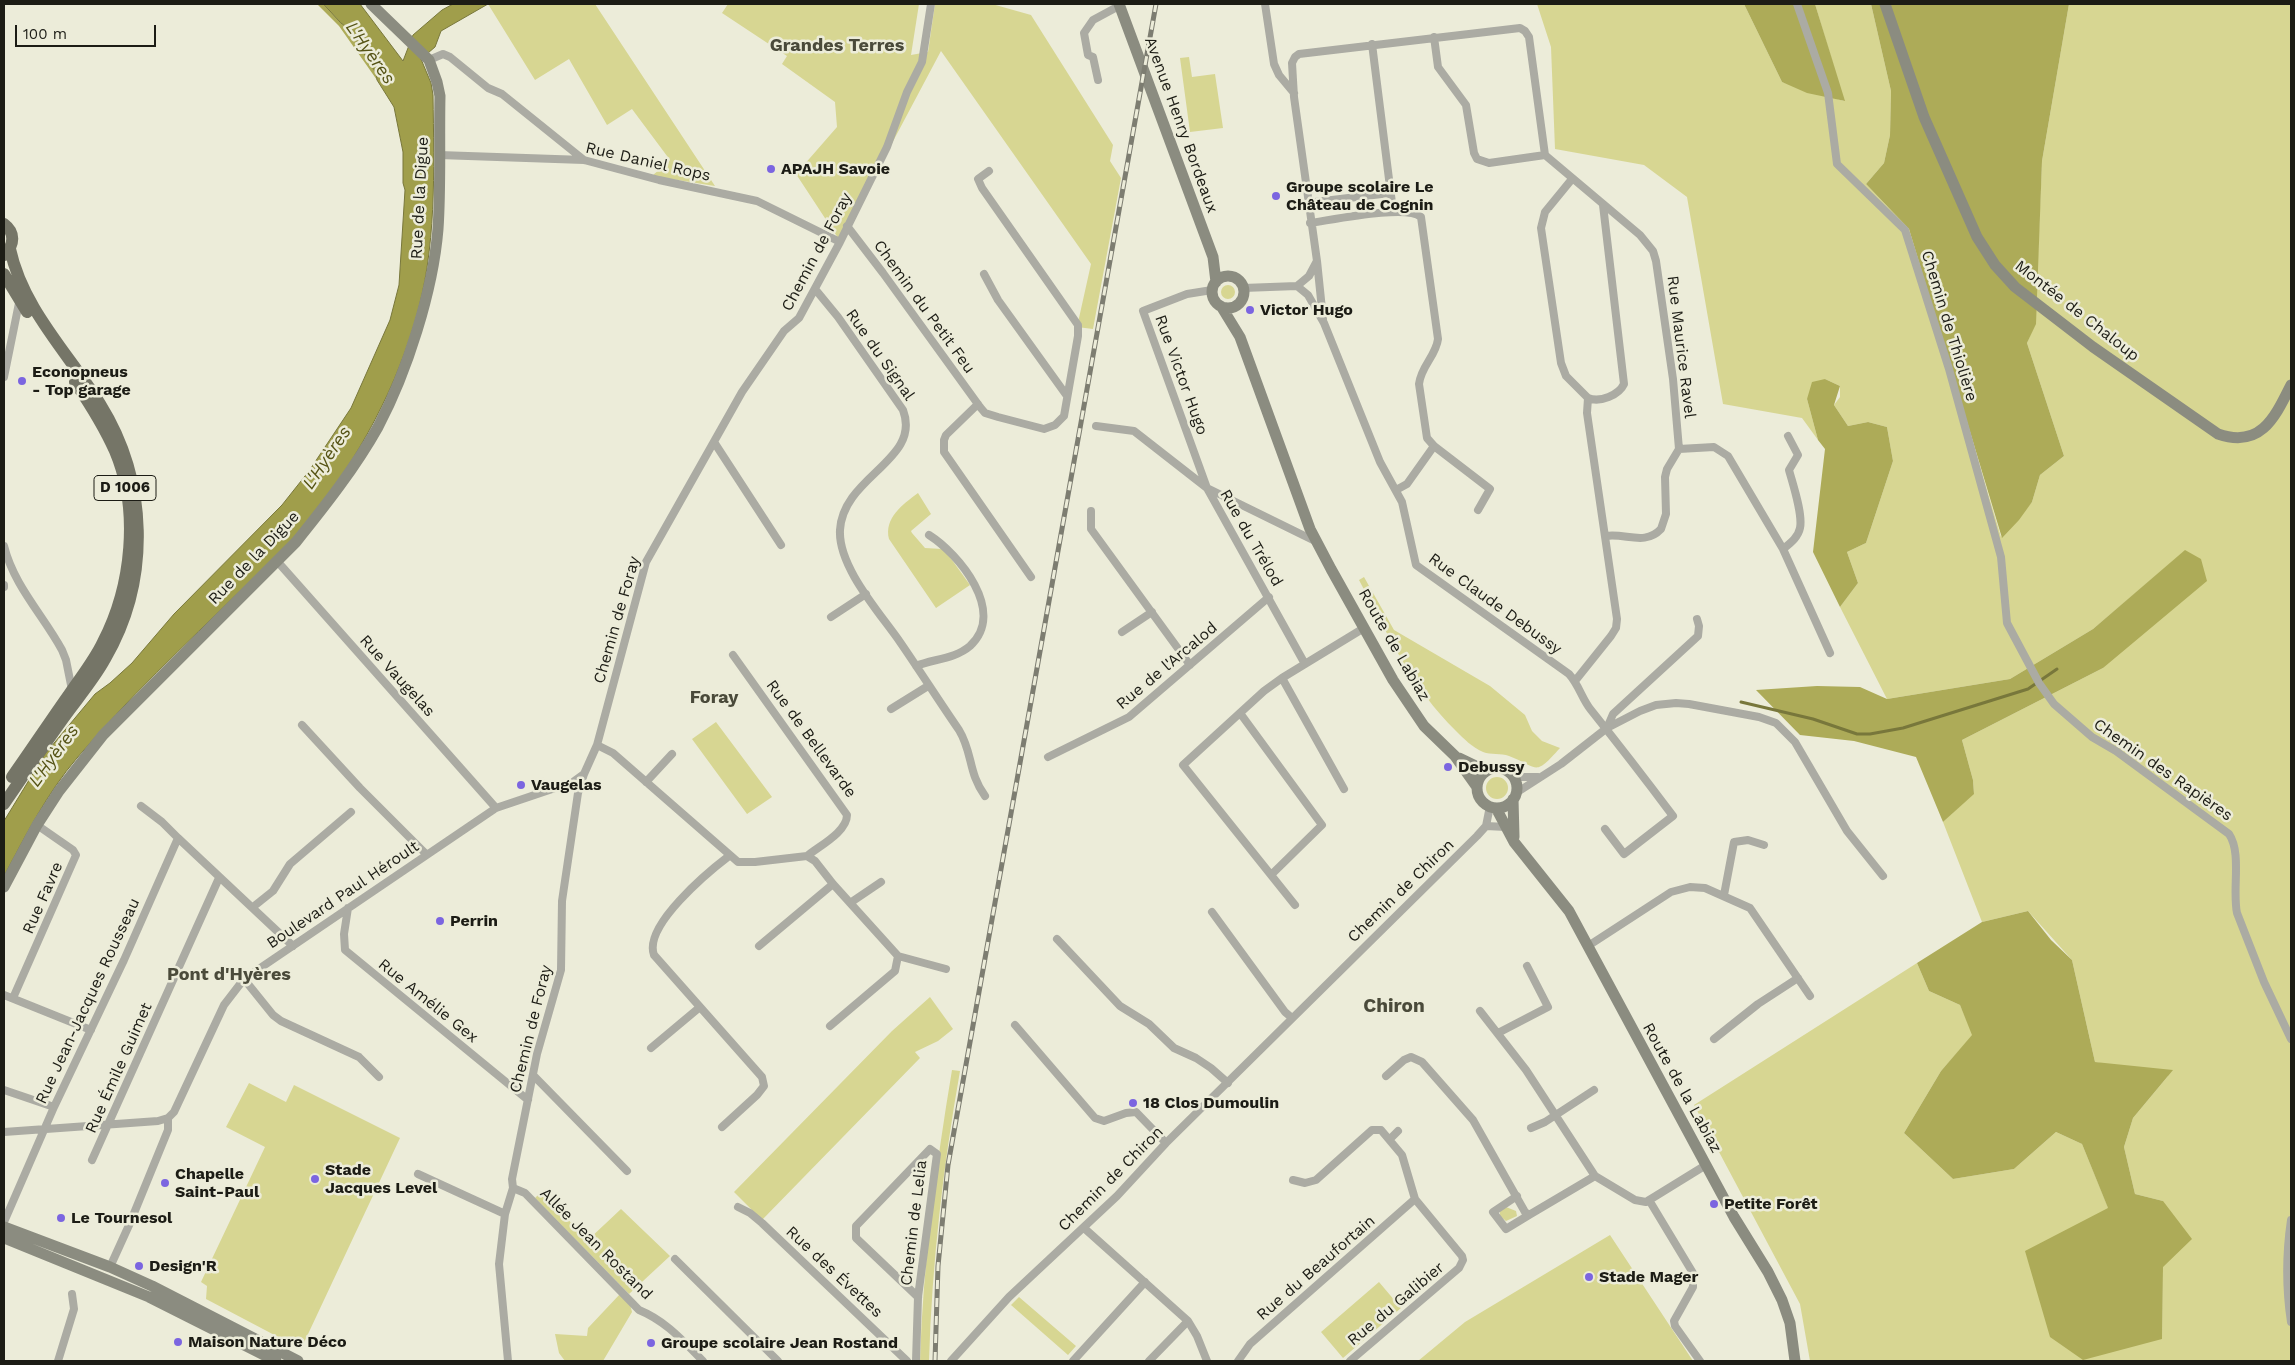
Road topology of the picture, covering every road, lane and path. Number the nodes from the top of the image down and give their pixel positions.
1 (371, 4) edge
2 (931, 4) edge
3 (1265, 4) edge
4 (1797, 4) edge
5 (1885, 4) edge
6 (1119, 5) edge
7 (1434, 37) junction
8 (1372, 44) junction
9 (428, 58) junction
10 (1098, 80) dead end
11 (1294, 93) junction
12 (439, 154) junction
13 (1545, 155) junction
14 (584, 160) junction
15 (989, 171) dead end
16 (1572, 179) junction
17 (1390, 193) junction
18 (1307, 202) junction
19 (1603, 205) junction
20 (1393, 211) junction
21 (1310, 223) junction
22 (4, 224) edge
23 (847, 226) junction
24 (840, 242) junction
25 (7, 252) edge
26 (1317, 262) junction
27 (4, 274) edge
28 (984, 274) dead end
29 (1218, 283) junction
30 (1297, 286) junction
31 (1244, 288) junction
32 (815, 289) junction
33 (20, 302) junction
34 (1238, 304) junction
35 (1221, 306) junction
36 (1324, 323) junction
37 (1240, 337) junction
38 (4, 377) edge
39 (2291, 385) edge
40 (1067, 396) junction
41 (1588, 398) junction
42 (100, 404) junction
43 (978, 404) junction
44 (1096, 426) dead end
45 (1788, 436) dead end
46 (714, 442) junction
47 (1434, 446) junction
48 (1679, 449) junction
49 (1206, 488) junction
50 (1396, 490) junction
51 (1478, 510) dead end
52 (1091, 511) dead end
53 (929, 535) dead end
54 (1606, 536) junction
55 (1317, 542) junction
56 (782, 544) dead end
57 (4, 546) edge
58 (1782, 549) junction
59 (5, 561) edge
60 (277, 561) junction
61 (1031, 577) dead end
62 (866, 594) junction
63 (1269, 597) junction
64 (1152, 612) junction
65 (831, 617) dead end
66 (1697, 619) dead end
67 (1364, 628) junction
68 (1122, 632) dead end
69 (1830, 653) dead end
70 (733, 655) dead end
71 (1305, 664) junction
72 (1190, 665) junction
73 (916, 666) junction
74 (1282, 678) junction
75 (2037, 678) joint
76 (1575, 681) junction
77 (928, 686) junction
78 (77, 692) junction
79 (892, 709) dead end
80 (1240, 713) junction
81 (302, 725) dead end
82 (1607, 728) junction
83 (597, 745) junction
84 (672, 754) dead end
85 (1455, 756) junction
86 (1048, 757) dead end
87 (1486, 771) junction
88 (584, 774) junction
89 (1512, 777) junction
90 (1538, 777) junction
91 (646, 782) junction
92 (1477, 787) junction
93 (1344, 789) dead end
94 (4, 790) edge
95 (985, 796) dead end
96 (1514, 796) junction
97 (4, 804) edge
98 (141, 806) dead end
99 (1493, 807) junction
100 (496, 808) junction
101 (351, 812) dead end
102 (37, 825) junction
103 (1486, 826) junction
104 (1506, 827) junction
105 (1605, 829) dead end
106 (178, 838) junction
107 (1514, 842) junction
108 (1764, 845) dead end
109 (426, 854) junction
110 (729, 856) junction
111 (807, 856) junction
112 (1271, 875) junction
113 (1883, 876) dead end
114 (219, 878) junction
115 (881, 882) dead end
116 (833, 884) junction
117 (4, 888) edge
118 (1724, 895) junction
119 (850, 903) junction
120 (1295, 905) dead end
121 (253, 907) junction
122 (348, 908) junction
123 (1212, 912) dead end
124 (1057, 939) dead end
125 (294, 946) junction
126 (759, 946) dead end
127 (1588, 946) junction
128 (898, 956) junction
129 (1527, 966) dead end
130 (946, 969) dead end
131 (1798, 978) junction
132 (244, 979) junction
133 (4, 995) edge
134 (1810, 996) dead end
135 (13, 998) junction
136 (700, 1007) junction
137 (1480, 1011) dead end
138 (1292, 1018) junction
139 (1015, 1025) dead end
140 (830, 1026) dead end
141 (91, 1030) junction
142 (1498, 1034) junction
143 (1714, 1039) dead end
144 (2291, 1039) edge
145 (651, 1048) dead end
146 (533, 1075) junction
147 (1386, 1076) dead end
148 (380, 1077) dead end
149 (1228, 1084) junction
150 (4, 1090) edge
151 (1594, 1090) dead end
152 (528, 1100) junction
153 (54, 1107) junction
154 (1556, 1115) junction
155 (168, 1118) junction
156 (110, 1123) junction
157 (722, 1127) dead end
158 (1531, 1128) dead end
159 (44, 1130) junction
160 (1398, 1131) dead end
161 (4, 1132) edge
162 (1390, 1139) junction
163 (1166, 1142) junction
164 (92, 1160) dead end
165 (1706, 1165) junction
166 (627, 1171) dead end
167 (418, 1174) dead end
168 (1595, 1176) junction
169 (1293, 1180) dead end
170 (513, 1188) junction
171 (1517, 1196) junction
172 (1415, 1199) junction
173 (1649, 1200) junction
174 (738, 1206) dead end
175 (505, 1214) junction
176 (1529, 1215) junction
177 (2291, 1220) edge
178 (4, 1222) edge
179 (4, 1227) edge
180 (1084, 1228) junction
181 (4, 1238) edge
182 (676, 1259) dead end
183 (110, 1267) junction
184 (1145, 1282) junction
185 (72, 1294) dead end
186 (918, 1297) junction
187 (1188, 1321) junction
188 (2291, 1322) edge
189 (58, 1361) edge
190 (276, 1361) edge
191 (298, 1361) edge
192 (508, 1361) edge
193 (703, 1361) edge
194 (778, 1361) edge
195 (908, 1361) edge
196 (916, 1361) edge
197 (951, 1361) edge
198 (1073, 1361) edge
199 (1149, 1361) edge
200 (1207, 1361) edge
201 (1238, 1361) edge
202 (1350, 1361) edge
203 (1700, 1361) edge
204 (1795, 1361) edge

1 - 9 main road
2 - 23 street, Chemin de Foray
3 - 11 street
4 - 75 street, Chemin de Thiolière
5 - 39 main road, Montée de Chaloup
6 - 10 street
6 - 29 main road, Avenue Henry Bordeaux
7 - 8 street
7 - 13 street
7 - 13 street
8 - 11 street, Rue Claude Debussy
8 - 17 street
9 - 12 main road, Rue de la Digue
9 - 14 street
11 - 18 street, Rue Claude Debussy
12 - 14 street, Rue Daniel Rops
12 - 60 main road, Rue de la Digue
13 - 16 street, Rue Maurice Ravel
14 - 24 street, Rue Daniel Rops
15 - 40 street, Chemin du Petit Feu
16 - 19 street, Rue Maurice Ravel
16 - 41 street
17 - 18 street
17 - 20 street
18 - 21 street, Rue Claude Debussy
19 - 41 street
19 - 48 street, Rue Maurice Ravel
20 - 21 street
20 - 47 street
21 - 26 street, Rue Claude Debussy
22 - 25 main road, D 1006
23 - 24 street, Chemin de Foray
23 - 43 street, Chemin du Petit Feu
24 - 32 street, Chemin de Foray
25 - 42 main road, D 1006
26 - 30 street
26 - 36 street, Rue Claude Debussy
27 - 33 main road, D 1006
28 - 40 street
29 - 31 main road
29 - 35 main road
29 - 49 street, Rue Victor Hugo
30 - 31 street
30 - 36 street, Rue Claude Debussy
31 - 34 main road
32 - 46 street, Chemin de Foray
32 - 62 street, Rue du Signal
33 - 38 street
33 - 42 street
33 - 78 main road, D 1006
34 - 35 main road
34 - 37 main road
35 - 37 main road
36 - 50 street, Rue Claude Debussy
37 - 55 main road
40 - 43 street, Chemin du Petit Feu
41 - 54 street
42 - 78 main road, D 1006
43 - 61 street
44 - 49 street, Rue du Trélod
45 - 58 street
46 - 56 street
46 - 83 street, Chemin de Foray
47 - 50 street
47 - 51 street
48 - 54 street
48 - 58 street
49 - 55 street
49 - 63 street, Rue du Trélod
50 - 76 street, Rue Claude Debussy
52 - 64 street
53 - 73 street
54 - 76 street
55 - 67 main road, Route de Labiaz
57 - 59 street
58 - 69 street
59 - 78 street
60 - 100 street, Rue Vaugelas
60 - 102 main road, Rue de la Digue
62 - 65 street
62 - 73 street, Rue du Signal
63 - 71 street, Rue du Trélod
63 - 72 street, Rue de l'Arcalod
64 - 68 street
64 - 72 street
66 - 82 street
67 - 71 street
67 - 85 main road, Route de Labiaz
70 - 111 street, Rue de Bellevarde
71 - 74 street
72 - 86 street, Rue de l'Arcalod
73 - 77 street, Rue du Signal
74 - 80 street
74 - 93 street
75 - 144 street, Chemin des Rapières
76 - 82 street, Rue Claude Debussy
77 - 79 street
77 - 95 street, Rue du Signal
78 - 94 main road, D 1006
78 - 97 main road, D 1006
80 - 112 street
80 - 112 street
81 - 109 street
82 - 90 street
82 - 105 street, Rue Claude Debussy
82 - 113 street
83 - 88 street, Chemin de Foray
83 - 91 street
84 - 91 street
85 - 87 main road, Route de Labiaz
85 - 92 main road, Route de Labiaz
87 - 89 main road
87 - 92 main road
88 - 100 street, Boulevard Paul Héroult
88 - 146 street, Chemin de Foray
89 - 90 street
89 - 96 main road
90 - 96 street
91 - 110 street
92 - 99 main road
96 - 99 main road
96 - 107 main road
98 - 106 street
99 - 103 street
99 - 104 main road, Route de la Labiaz
100 - 109 street, Boulevard Paul Héroult
101 - 121 street
102 - 117 main road, Rue de la Digue
102 - 135 street, Rue Favre
103 - 104 street
103 - 138 street, Chemin de Chiron
104 - 107 main road, Route de la Labiaz
106 - 114 street
106 - 141 street, Rue Jean-Jacques Rousseau
107 - 127 main road, Route de la Labiaz
108 - 118 street
109 - 122 street, Boulevard Paul Héroult
110 - 111 street
110 - 136 street
111 - 116 street
112 - 120 street
114 - 121 street
114 - 156 street, Rue Émile Guimet
115 - 119 street
116 - 119 street
116 - 126 street
118 - 127 street
118 - 131 street
119 - 128 street
121 - 125 street
122 - 125 street, Boulevard Paul Héroult
122 - 152 street, Rue Amélie Gex
123 - 138 street
124 - 149 street
125 - 132 street, Boulevard Paul Héroult
127 - 165 main road, Route de la Labiaz
128 - 130 street
128 - 140 street
129 - 142 street
131 - 134 street
131 - 143 street
132 - 148 street
132 - 155 street, Boulevard Paul Héroult
133 - 135 street
135 - 141 street
136 - 145 street
136 - 157 street
137 - 142 street
138 - 149 street, Chemin de Chiron
139 - 163 street
141 - 153 street, Rue Jean-Jacques Rousseau
142 - 154 street
146 - 152 street, Chemin de Foray
146 - 166 street
147 - 171 street
149 - 163 street, Chemin de Chiron
150 - 153 street
151 - 154 street
152 - 170 street, Chemin de Foray
153 - 159 street, Rue Jean-Jacques Rousseau
154 - 158 street
154 - 168 street
155 - 156 street
155 - 183 street, Boulevard Paul Héroult
156 - 159 street
156 - 164 street, Rue Émile Guimet
159 - 161 street
159 - 178 street, Rue Jean-Jacques Rousseau
160 - 162 street
162 - 169 street
162 - 172 street
163 - 180 street, Chemin de Chiron
165 - 173 street
165 - 204 main road, Route de la Labiaz
167 - 175 street
168 - 173 street
168 - 176 street
170 - 175 street, Chemin de Foray
170 - 193 street, Allée Jean Rostand
171 - 176 street
171 - 176 street
172 - 201 street, Rue du Beaufortain
172 - 202 street, Rue du Galibier
173 - 203 street
174 - 195 street, Rue des Évettes
175 - 192 street, Chemin de Foray
177 - 188 street
179 - 183 main road
180 - 184 street
180 - 197 street, Chemin de Chiron
181 - 190 main road
182 - 194 street
183 - 191 main road
184 - 187 street
184 - 198 street
185 - 189 street
186 - 186 street, Chemin de Lelia
186 - 196 street, Chemin de Lelia
187 - 199 street
187 - 200 street

